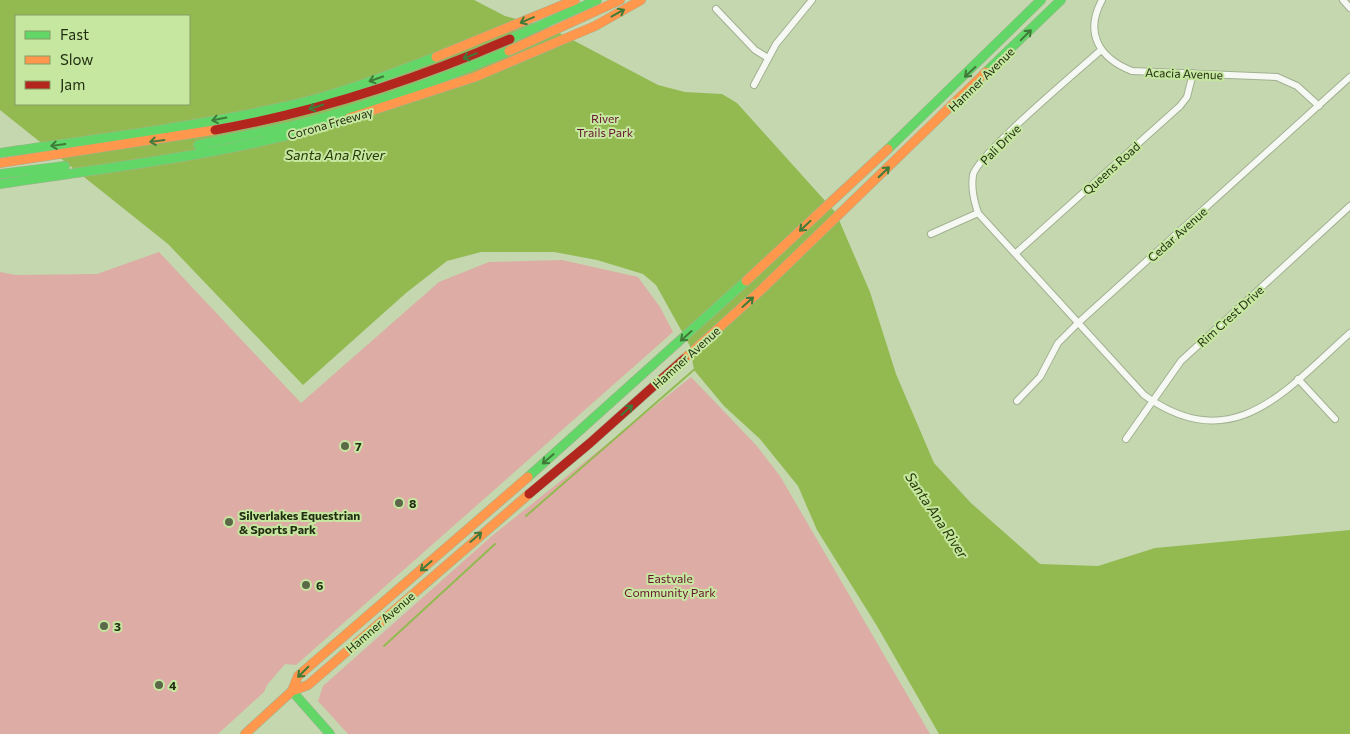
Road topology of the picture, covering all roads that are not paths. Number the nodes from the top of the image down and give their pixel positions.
1 (597, 0) edge
2 (620, 0) edge
3 (641, 0) edge
4 (812, 0) edge
5 (1041, 0) edge
6 (1061, 0) edge
7 (1102, 0) edge
8 (1342, 0) edge
9 (575, 3) edge
10 (1350, 8) edge
11 (716, 9) dead end
12 (1101, 50) junction
13 (768, 58) junction
14 (1193, 73) junction
15 (1350, 77) edge
16 (754, 85) dead end
17 (1318, 106) junction
18 (0, 154) edge
19 (0, 163) edge
20 (0, 174) edge
21 (0, 184) edge
22 (1350, 206) edge
23 (978, 213) junction
24 (931, 234) dead end
25 (1016, 253) junction
26 (1078, 323) junction
27 (1350, 333) edge
28 (1298, 379) junction
29 (1017, 402) dead end
30 (1153, 402) junction
31 (1336, 419) dead end
32 (1126, 439) dead end
33 (292, 691) junction
34 (245, 734) edge
35 (330, 734) edge

1 - 9 main road
2 - 20 main road
21 -> 3 main road, Corona Freeway
4 - 13 street
5 -> 33 main road, Hamner Avenue
33 -> 6 main road, Hamner Avenue
7 - 12 street
8 - 10 street
9 -> 18 main road
9 -> 19 main road
11 - 13 street
12 - 14 street, Acacia Avenue
12 - 23 street, Pali Drive
13 - 16 street
14 - 17 street, Acacia Avenue
14 - 25 street, Queens Road
15 - 17 street, Cedar Avenue
17 - 26 street, Cedar Avenue
22 - 30 street, Rim Crest Drive
23 - 24 street
23 - 25 street
25 - 26 street
26 - 29 street, Cedar Avenue
26 - 30 street
27 - 28 street
28 - 30 street
28 - 31 street
30 - 32 street, Rim Crest Drive
33 - 34 main road, Hamner Avenue
33 - 35 main road

